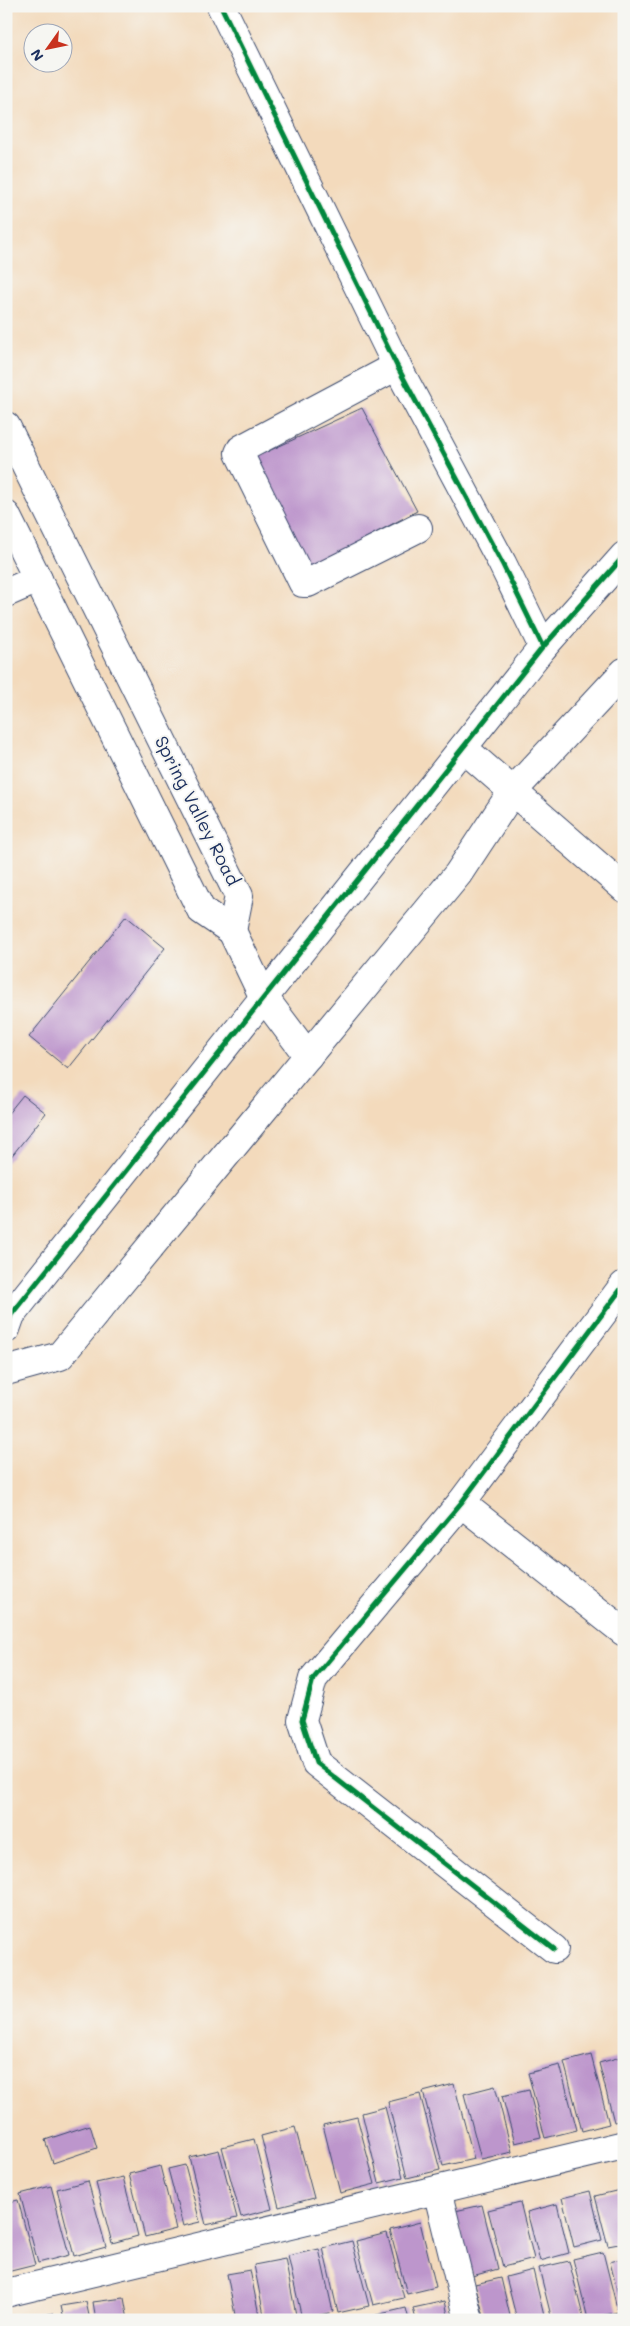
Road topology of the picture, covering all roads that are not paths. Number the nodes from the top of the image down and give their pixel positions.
1 (221, 6) edge
2 (397, 366) junction
3 (6, 426) edge
4 (6, 515) edge
5 (418, 528) dead end
6 (624, 556) edge
7 (38, 579) junction
8 (6, 593) edge
9 (543, 647) junction
10 (624, 672) edge
11 (463, 748) junction
12 (512, 792) junction
13 (624, 888) edge
14 (232, 931) junction
15 (263, 996) junction
16 (308, 1056) junction
17 (624, 1285) edge
18 (6, 1329) edge
19 (6, 1371) edge
20 (461, 1502) junction
21 (624, 1632) edge
22 (554, 1949) dead end
23 (624, 2145) edge
24 (437, 2190) junction
25 (6, 2293) edge
26 (469, 2320) edge

1 - 2 street
2 - 5 street
2 - 9 street
3 - 14 street, Spring Valley Road
4 - 7 street
6 - 9 street
7 - 8 street
7 - 14 street
9 - 11 street
10 - 12 street
11 - 12 street
11 - 15 street
12 - 13 street
12 - 16 street
14 - 15 street
15 - 16 street
15 - 18 street
16 - 19 street
17 - 20 street
20 - 21 street
20 - 22 street
23 - 24 street
24 - 25 street
24 - 26 street

